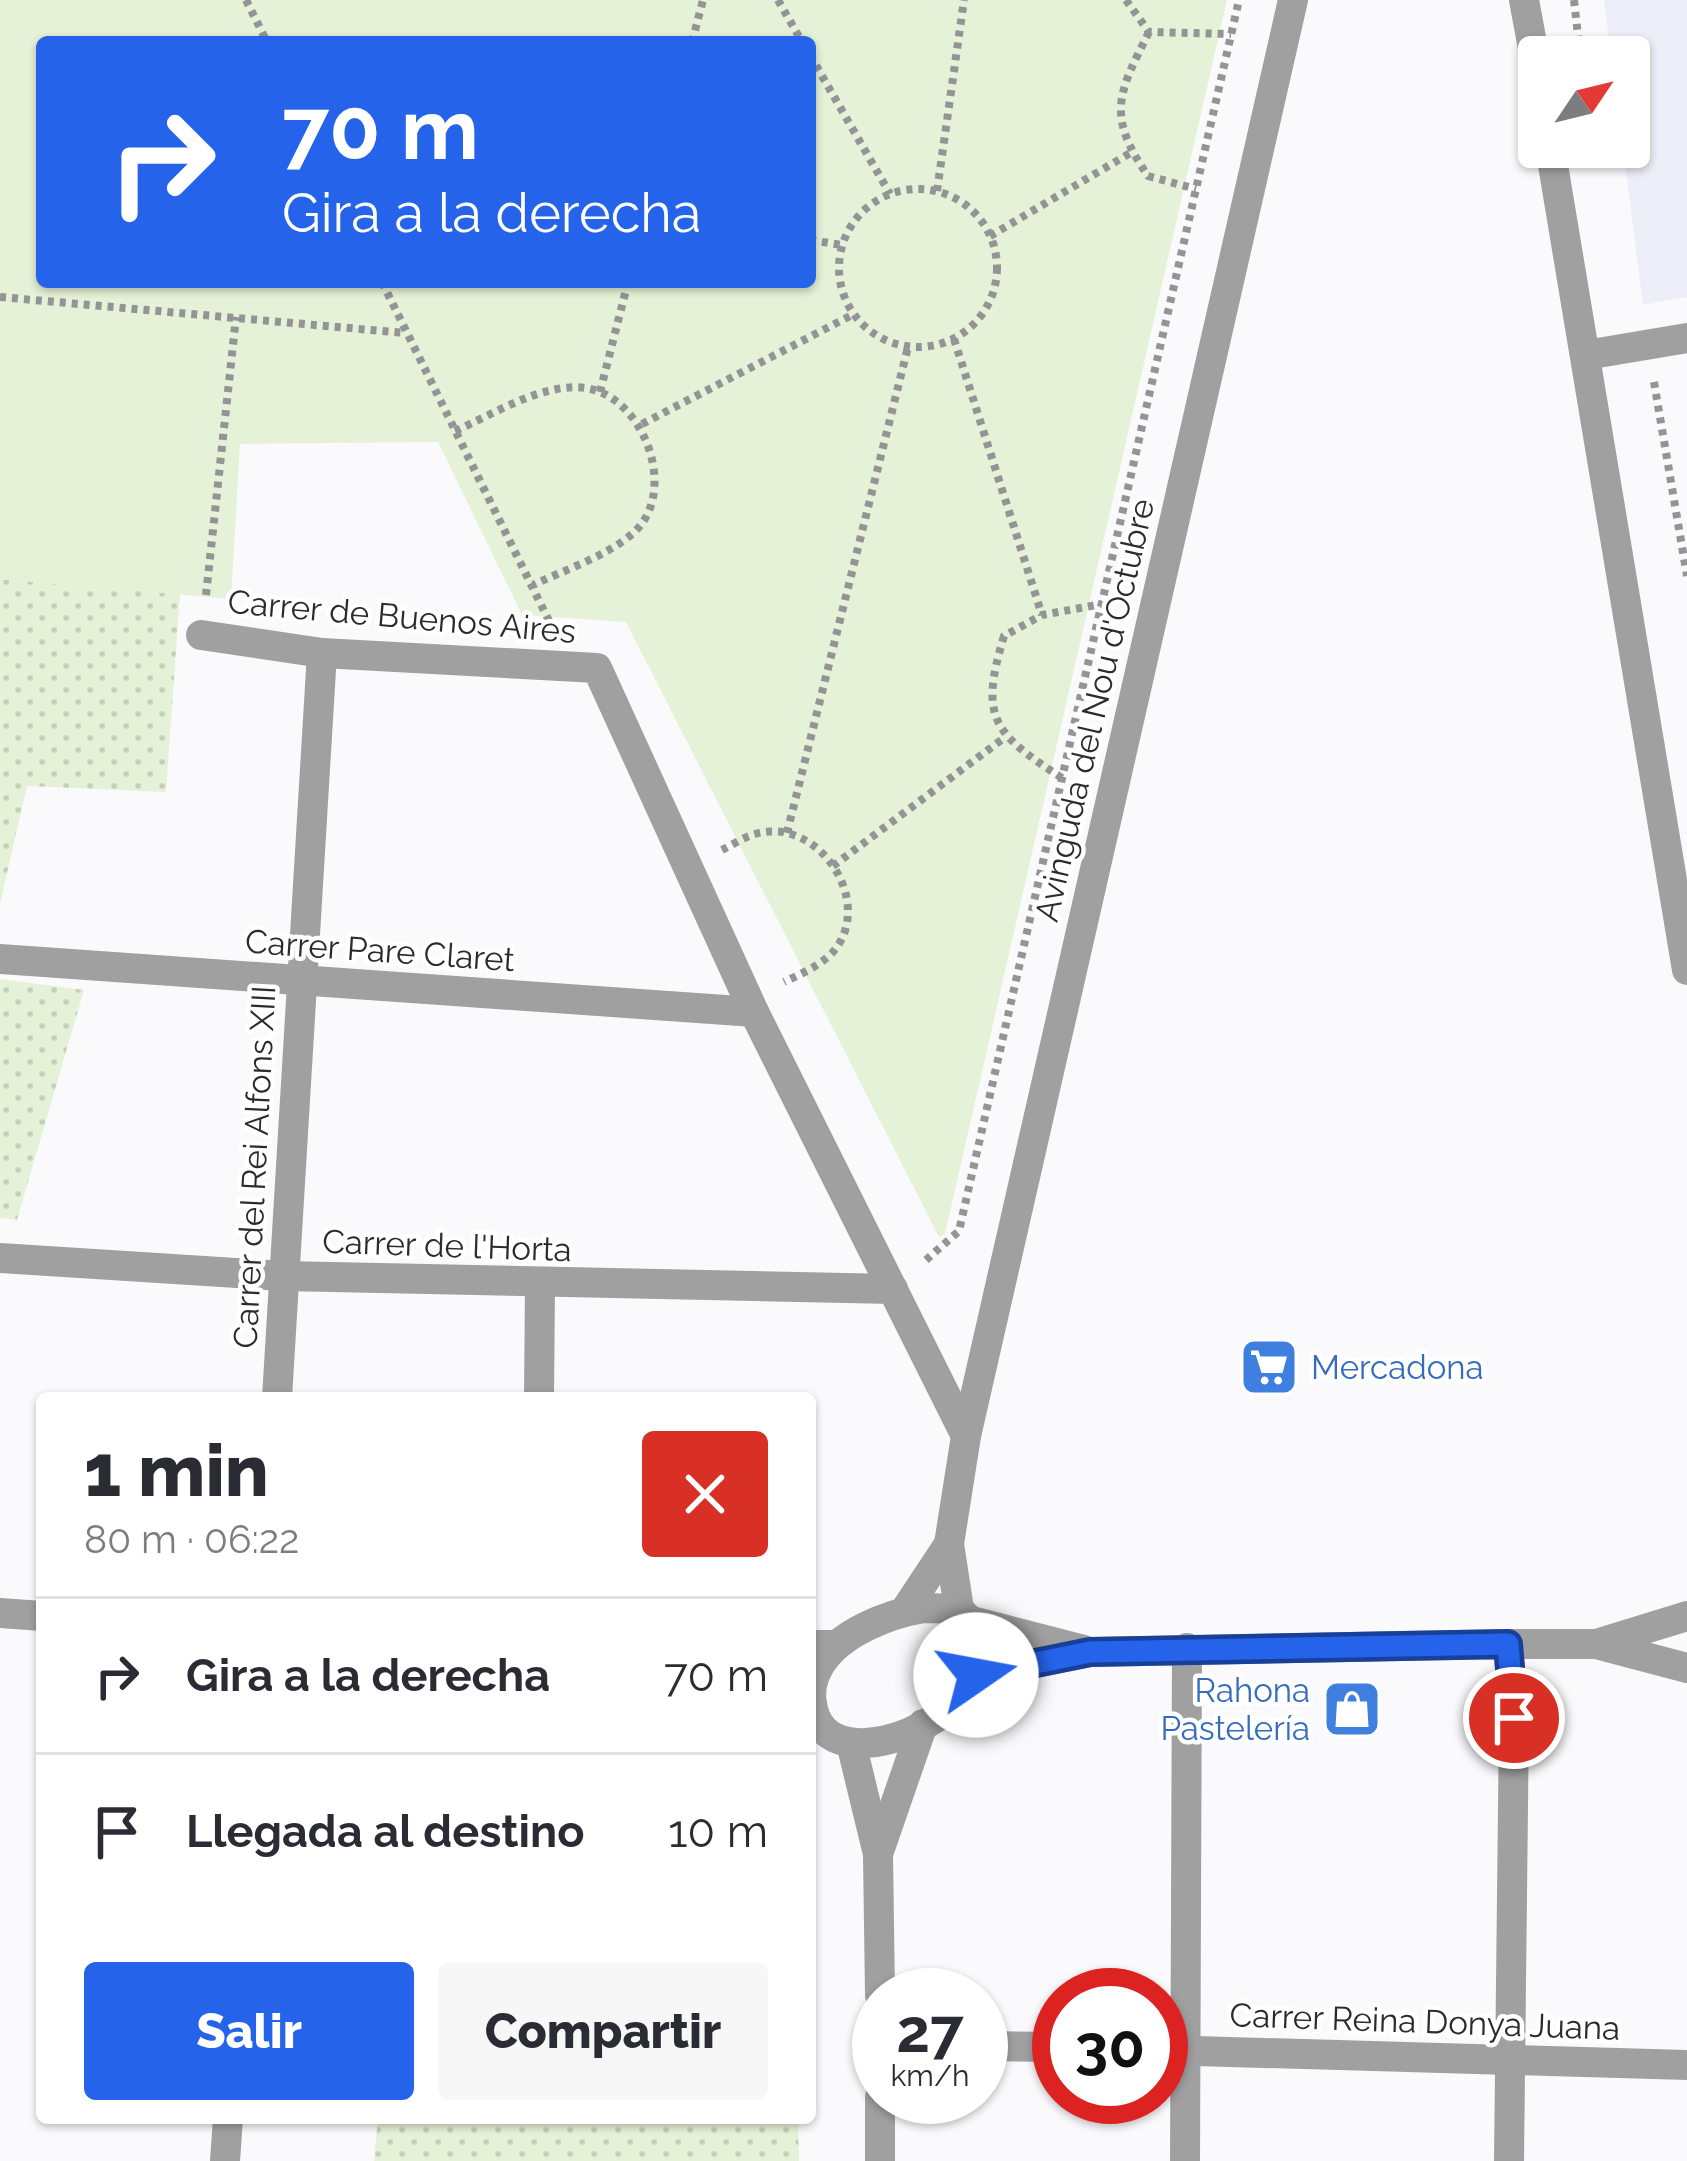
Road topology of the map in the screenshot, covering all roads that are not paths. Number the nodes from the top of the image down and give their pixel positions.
1 (1293, 0) edge
2 (1503, 0) edge
3 (1524, 0) edge
4 (1530, 36) edge
5 (1531, 36) edge
6 (1554, 168) edge
7 (1687, 338) edge
8 (1586, 355) junction
9 (201, 635) road end
10 (322, 652) junction
11 (1677, 851) edge
12 (0, 959) edge
13 (1687, 970) edge
14 (302, 980) junction
15 (752, 1006) junction
16 (0, 1258) edge
17 (284, 1276) junction
18 (540, 1284) junction
19 (893, 1289) junction
20 (277, 1392) edge
21 (539, 1392) edge
22 (966, 1436) junction
23 (950, 1544) junction
24 (904, 1612) junction
25 (0, 1613) edge
26 (965, 1615) junction
27 (36, 1616) edge
28 (1687, 1616) edge
29 (1508, 1644) junction
30 (1596, 1644) junction
31 (822, 1645) edge
32 (1186, 1648) junction
33 (1090, 1652) junction
34 (1687, 1668) edge
35 (976, 1675) junction
36 (816, 1677) edge
37 (816, 1722) edge
38 (922, 1724) junction
39 (852, 1747) junction
40 (878, 1854) junction
41 (880, 1968) edge
42 (1176, 1968) edge
43 (1188, 2050) edge
44 (1511, 2060) junction
45 (1687, 2065) edge
46 (228, 2124) edge
47 (880, 2124) edge
48 (1181, 2124) edge
49 (225, 2161) edge
50 (880, 2161) edge
51 (1185, 2161) edge
52 (1508, 2161) edge

1 - 22 street, Avinguda del Nou d'Octubre
2 - 4 street
3 - 5 street
6 - 8 street
7 - 8 street
8 - 11 street
9 - 10 street, Carrer de Buenos Aires
10 - 14 street, Carrer del Rei Alfons XIII
10 - 15 street, Carrer de Buenos Aires
11 - 13 street
12 - 14 street, Carrer Pare Claret
14 - 15 street, Carrer Pare Claret
14 - 17 street, Carrer del Rei Alfons XIII
15 - 19 street
16 - 17 street, Carrer de l'Horta
17 - 18 street, Carrer de l'Horta
17 - 20 street, Carrer del Rei Alfons XIII
18 - 19 street, Carrer de l'Horta
18 - 21 street
19 - 22 street
22 - 23 street, Avinguda del Nou d'Octubre
23 - 24 street, Avinguda del Nou d'Octubre
23 - 26 street, Avinguda del Nou d'Octubre
24 - 26 street
24 - 31 street
25 - 27 street
26 - 33 street
26 - 35 street
28 - 30 street
29 - 30 street
29 - 32 street
29 - 44 street
30 - 34 street
31 - 36 street
32 - 33 street
32 - 42 street
33 - 35 street
35 - 38 street
37 - 39 street
38 - 39 street
38 - 40 street
39 - 40 street
40 - 41 street
43 - 44 street, Carrer Reina Donya Juana
44 - 45 street, Carrer Reina Donya Juana
44 - 52 street
46 - 49 street
47 - 50 street
48 - 51 street

